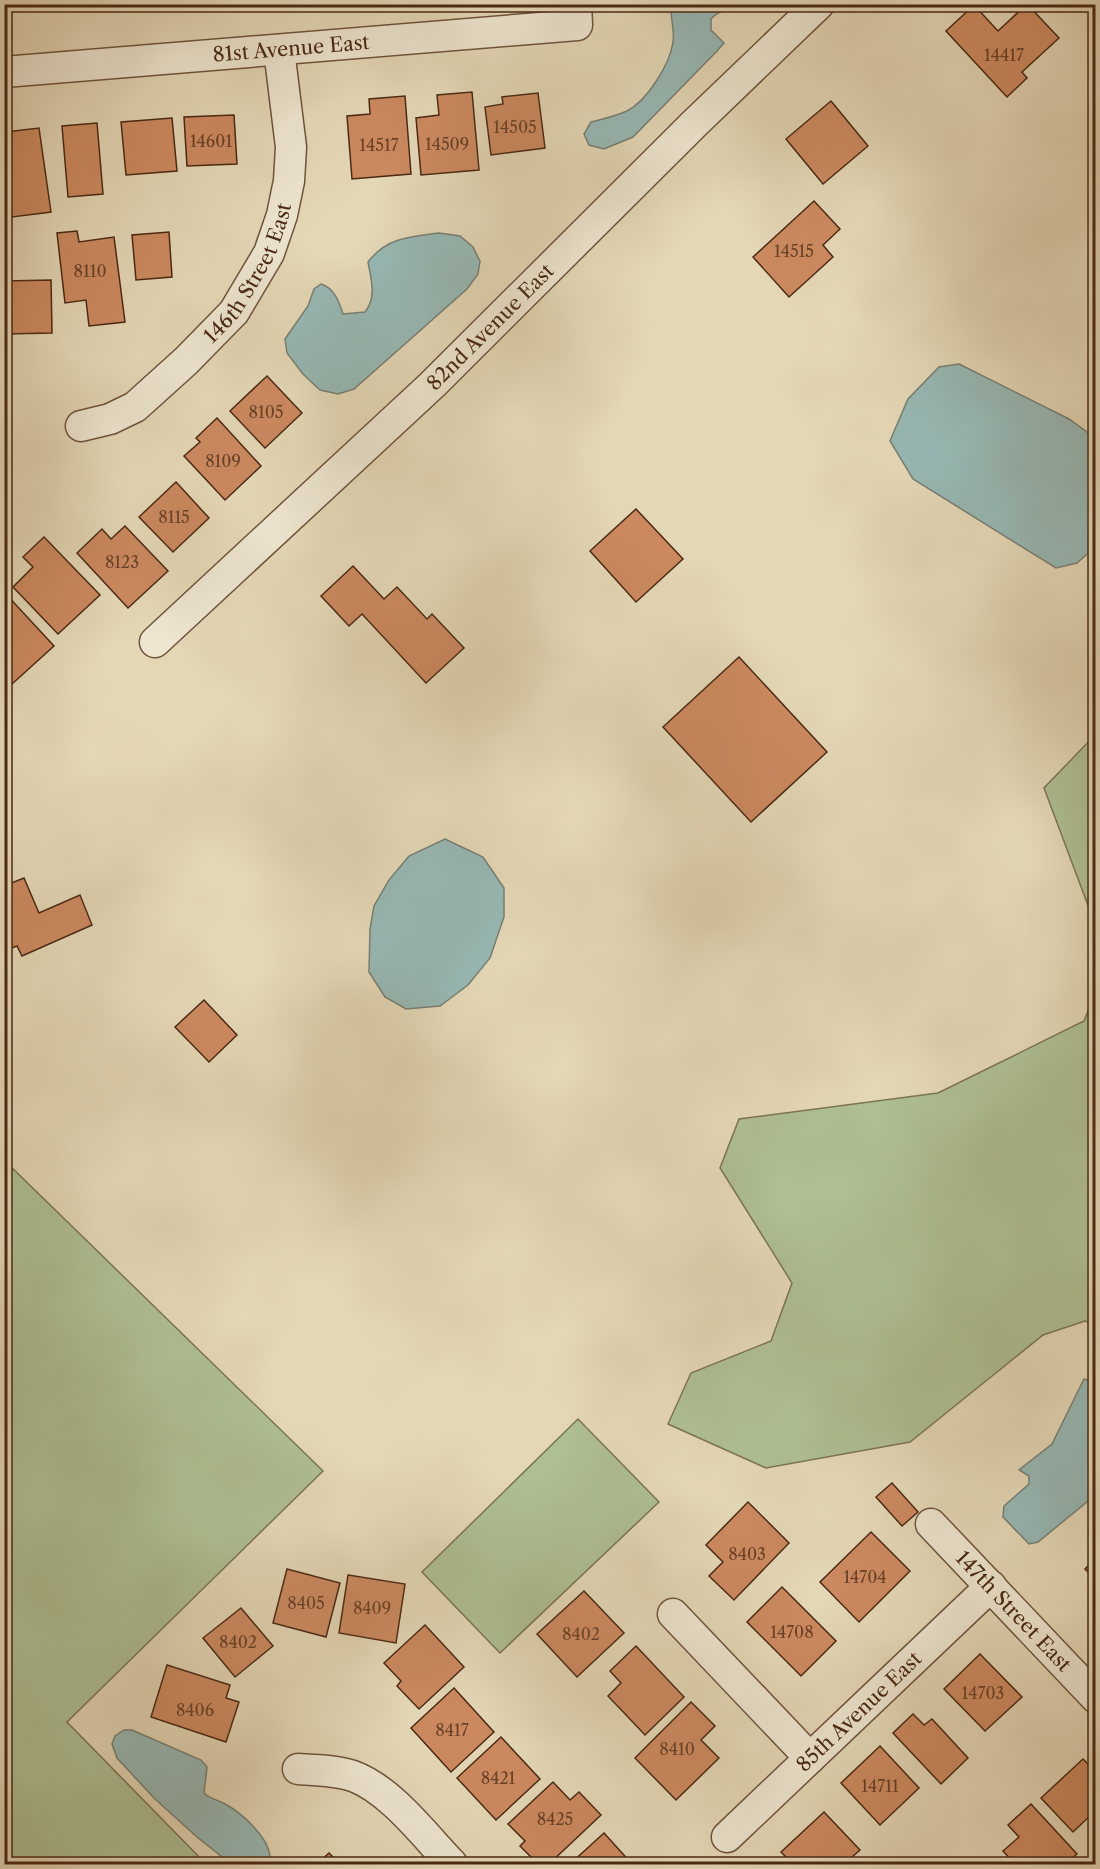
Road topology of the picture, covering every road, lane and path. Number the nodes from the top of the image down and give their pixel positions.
1 (819, 4) edge
2 (577, 15) edge
3 (279, 50) junction
4 (4, 72) edge
5 (81, 426) dead end
6 (155, 642) dead end
7 (931, 1524) dead end
8 (991, 1586) junction
9 (673, 1614) dead end
10 (1095, 1698) edge
11 (810, 1758) junction
12 (298, 1769) dead end
13 (727, 1837) dead end
14 (452, 1864) edge

1 - 6 street, 82nd Avenue East
2 - 3 street, 81st Avenue East
3 - 4 street, 81st Avenue East
3 - 5 street, 146th Street East
7 - 8 street, 147th Street East
8 - 10 street, 147th Street East
8 - 11 street, 85th Avenue East
9 - 11 street
11 - 13 street, 85th Avenue East
12 - 14 street

